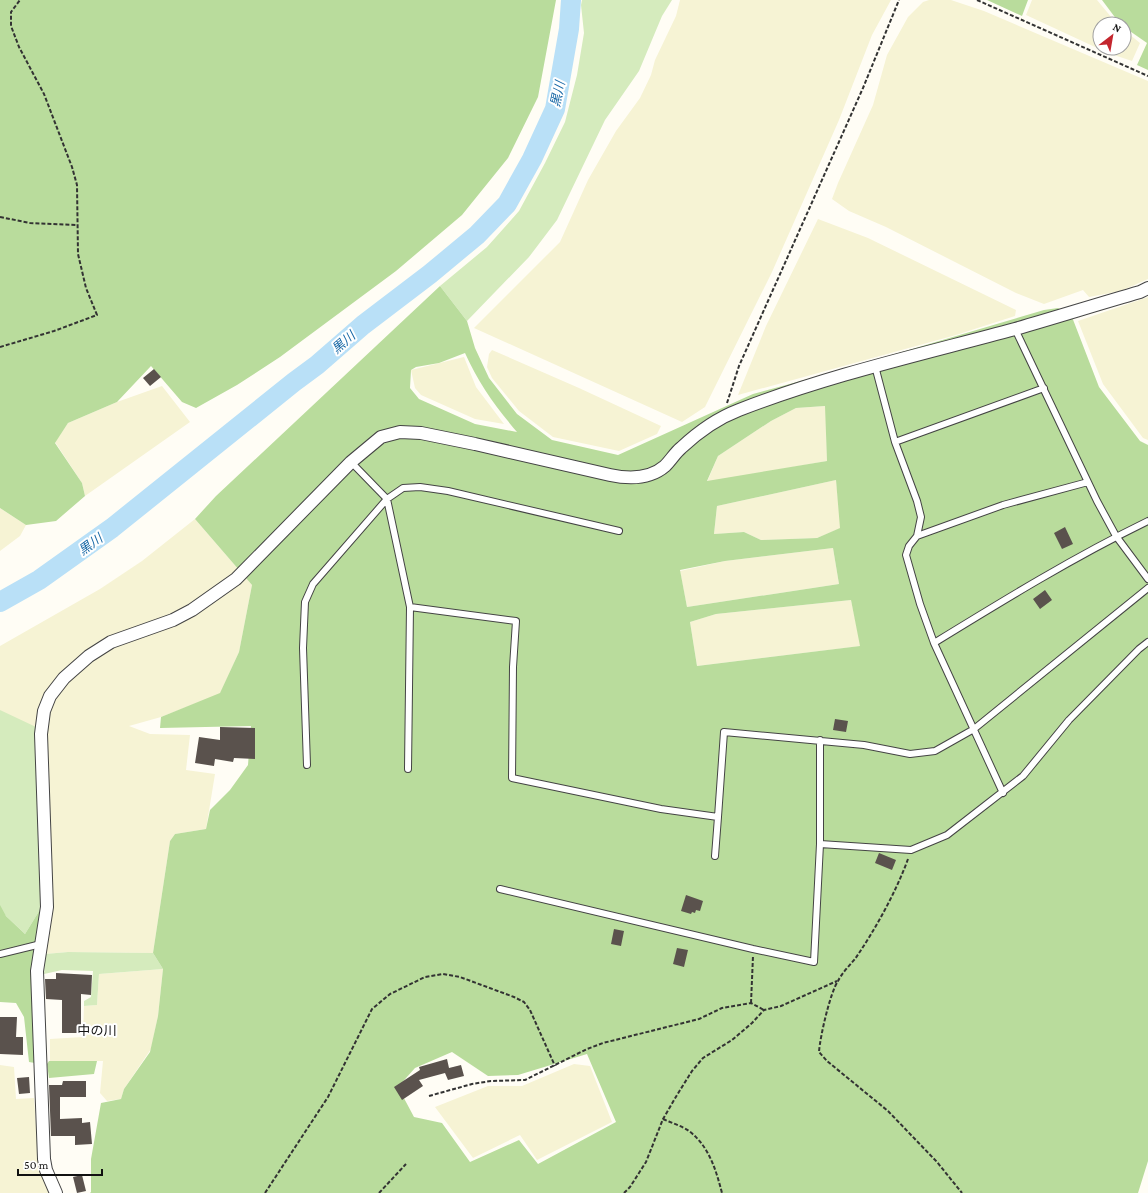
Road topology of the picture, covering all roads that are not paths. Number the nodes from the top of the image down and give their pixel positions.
1 (1148, 288) edge
2 (1016, 329) junction
3 (875, 366) junction
4 (1044, 388) junction
5 (895, 442) junction
6 (351, 462) junction
7 (1088, 482) junction
8 (387, 499) junction
9 (1148, 521) edge
10 (619, 531) dead end
11 (917, 536) junction
12 (1116, 536) junction
13 (1148, 579) edge
14 (1148, 588) edge
15 (410, 607) junction
16 (1148, 642) edge
17 (934, 643) junction
18 (974, 729) junction
19 (820, 740) junction
20 (307, 765) dead end
21 (408, 769) dead end
22 (1002, 793) junction
23 (718, 817) junction
24 (820, 844) junction
25 (715, 856) dead end
26 (500, 889) dead end
27 (41, 944) junction
28 (0, 954) edge
29 (56, 1193) edge

1 - 2 street
2 - 3 street
2 - 4 lane
3 - 5 lane
3 - 6 street
4 - 5 lane
4 - 7 lane
5 - 11 lane
6 - 8 lane
6 - 27 street
7 - 11 lane
7 - 12 lane
8 - 10 lane
8 - 15 lane
8 - 20 lane
9 - 12 lane
11 - 17 lane
12 - 13 lane
12 - 17 lane
14 - 18 lane
15 - 21 lane
15 - 23 lane
16 - 22 lane
17 - 18 lane
18 - 19 lane
18 - 22 lane
19 - 23 lane
19 - 24 lane
22 - 24 lane
23 - 25 lane
24 - 26 lane
27 - 28 lane
27 - 29 street

